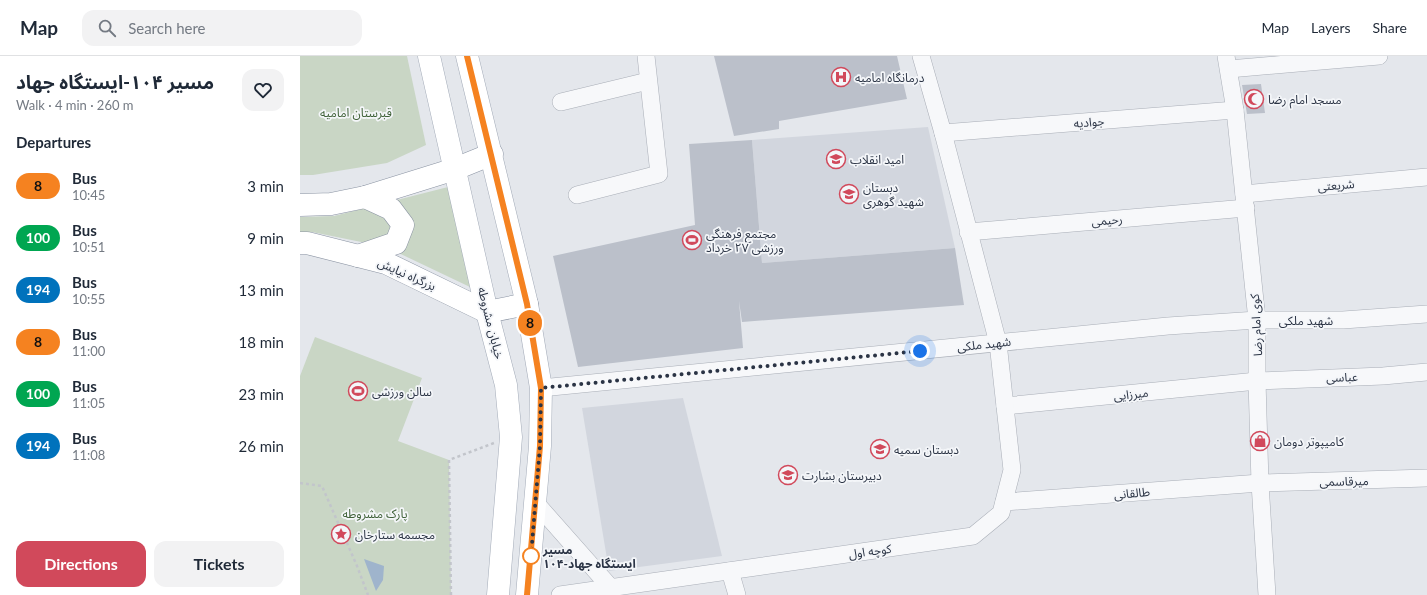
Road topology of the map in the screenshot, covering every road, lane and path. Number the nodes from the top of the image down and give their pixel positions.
1 (430, 56) edge
2 (467, 56) edge
3 (646, 56) edge
4 (921, 56) edge
5 (1378, 56) edge
6 (1227, 62) edge
7 (648, 81) junction
8 (561, 102) dead end
9 (1235, 110) junction
10 (943, 133) junction
11 (492, 154) junction
12 (455, 169) junction
13 (1427, 177) edge
14 (577, 195) dead end
15 (365, 196) junction
16 (1245, 201) junction
17 (300, 205) edge
18 (968, 232) junction
19 (300, 243) edge
20 (358, 256) junction
21 (527, 304) junction
22 (487, 312) junction
23 (1427, 314) edge
24 (1257, 320) junction
25 (998, 343) junction
26 (1427, 372) edge
27 (1257, 381) junction
28 (541, 388) junction
29 (1005, 406) junction
30 (511, 436) junction
31 (1427, 478) edge
32 (300, 483) edge
33 (1260, 483) junction
34 (535, 502) junction
35 (1004, 502) junction
36 (730, 571) junction
37 (611, 588) junction
38 (368, 595) edge
39 (451, 595) edge
40 (498, 595) edge
41 (527, 595) edge
42 (560, 595) edge
43 (737, 595) edge
44 (1267, 595) edge

1 - 12 main road, خیابان مشروطه
2 - 11 main road
3 - 7 street
4 - 10 street, کوچه اول
5 - 6 street
6 - 9 street, کوی امام رضا
7 - 8 street
7 - 14 street
9 - 10 street, جوادیه
9 - 16 street, کوی امام رضا
10 - 18 street, کوچه اول
11 - 12 main road
11 - 21 main road
12 - 15 main road
12 - 22 main road, خیابان مشروطه
13 - 16 street, شریعتی
15 - 17 main road
15 - 20 main road
16 - 18 street, رحیمی
16 - 24 street, کوی امام رضا
18 - 25 street, کوچه اول
19 - 20 main road, بزرگراه نیایش
20 - 22 main road, بزرگراه نیایش
21 - 22 main road
21 - 28 main road
22 - 30 main road, خیابان مشروطه
23 - 24 street, شهید ملکی
24 - 25 street, شهید ملکی
24 - 27 street, کوی امام رضا
25 - 28 street, شهید ملکی
25 - 29 street, کوچه اول
26 - 27 street, عباسی
27 - 29 street, میرزایی
27 - 33 street, کوی امام رضا
28 - 34 main road
29 - 35 street, کوچه اول
30 - 39 path
30 - 40 main road, خیابان مشروطه
31 - 33 street, میرقاسمی
32 - 38 path
33 - 35 street, طالقانی
33 - 44 street, کوی امام رضا
34 - 37 street
34 - 41 main road
35 - 36 street, کوچه اول
36 - 37 street, کوچه اول
36 - 43 street
37 - 42 street, کوچه اول

